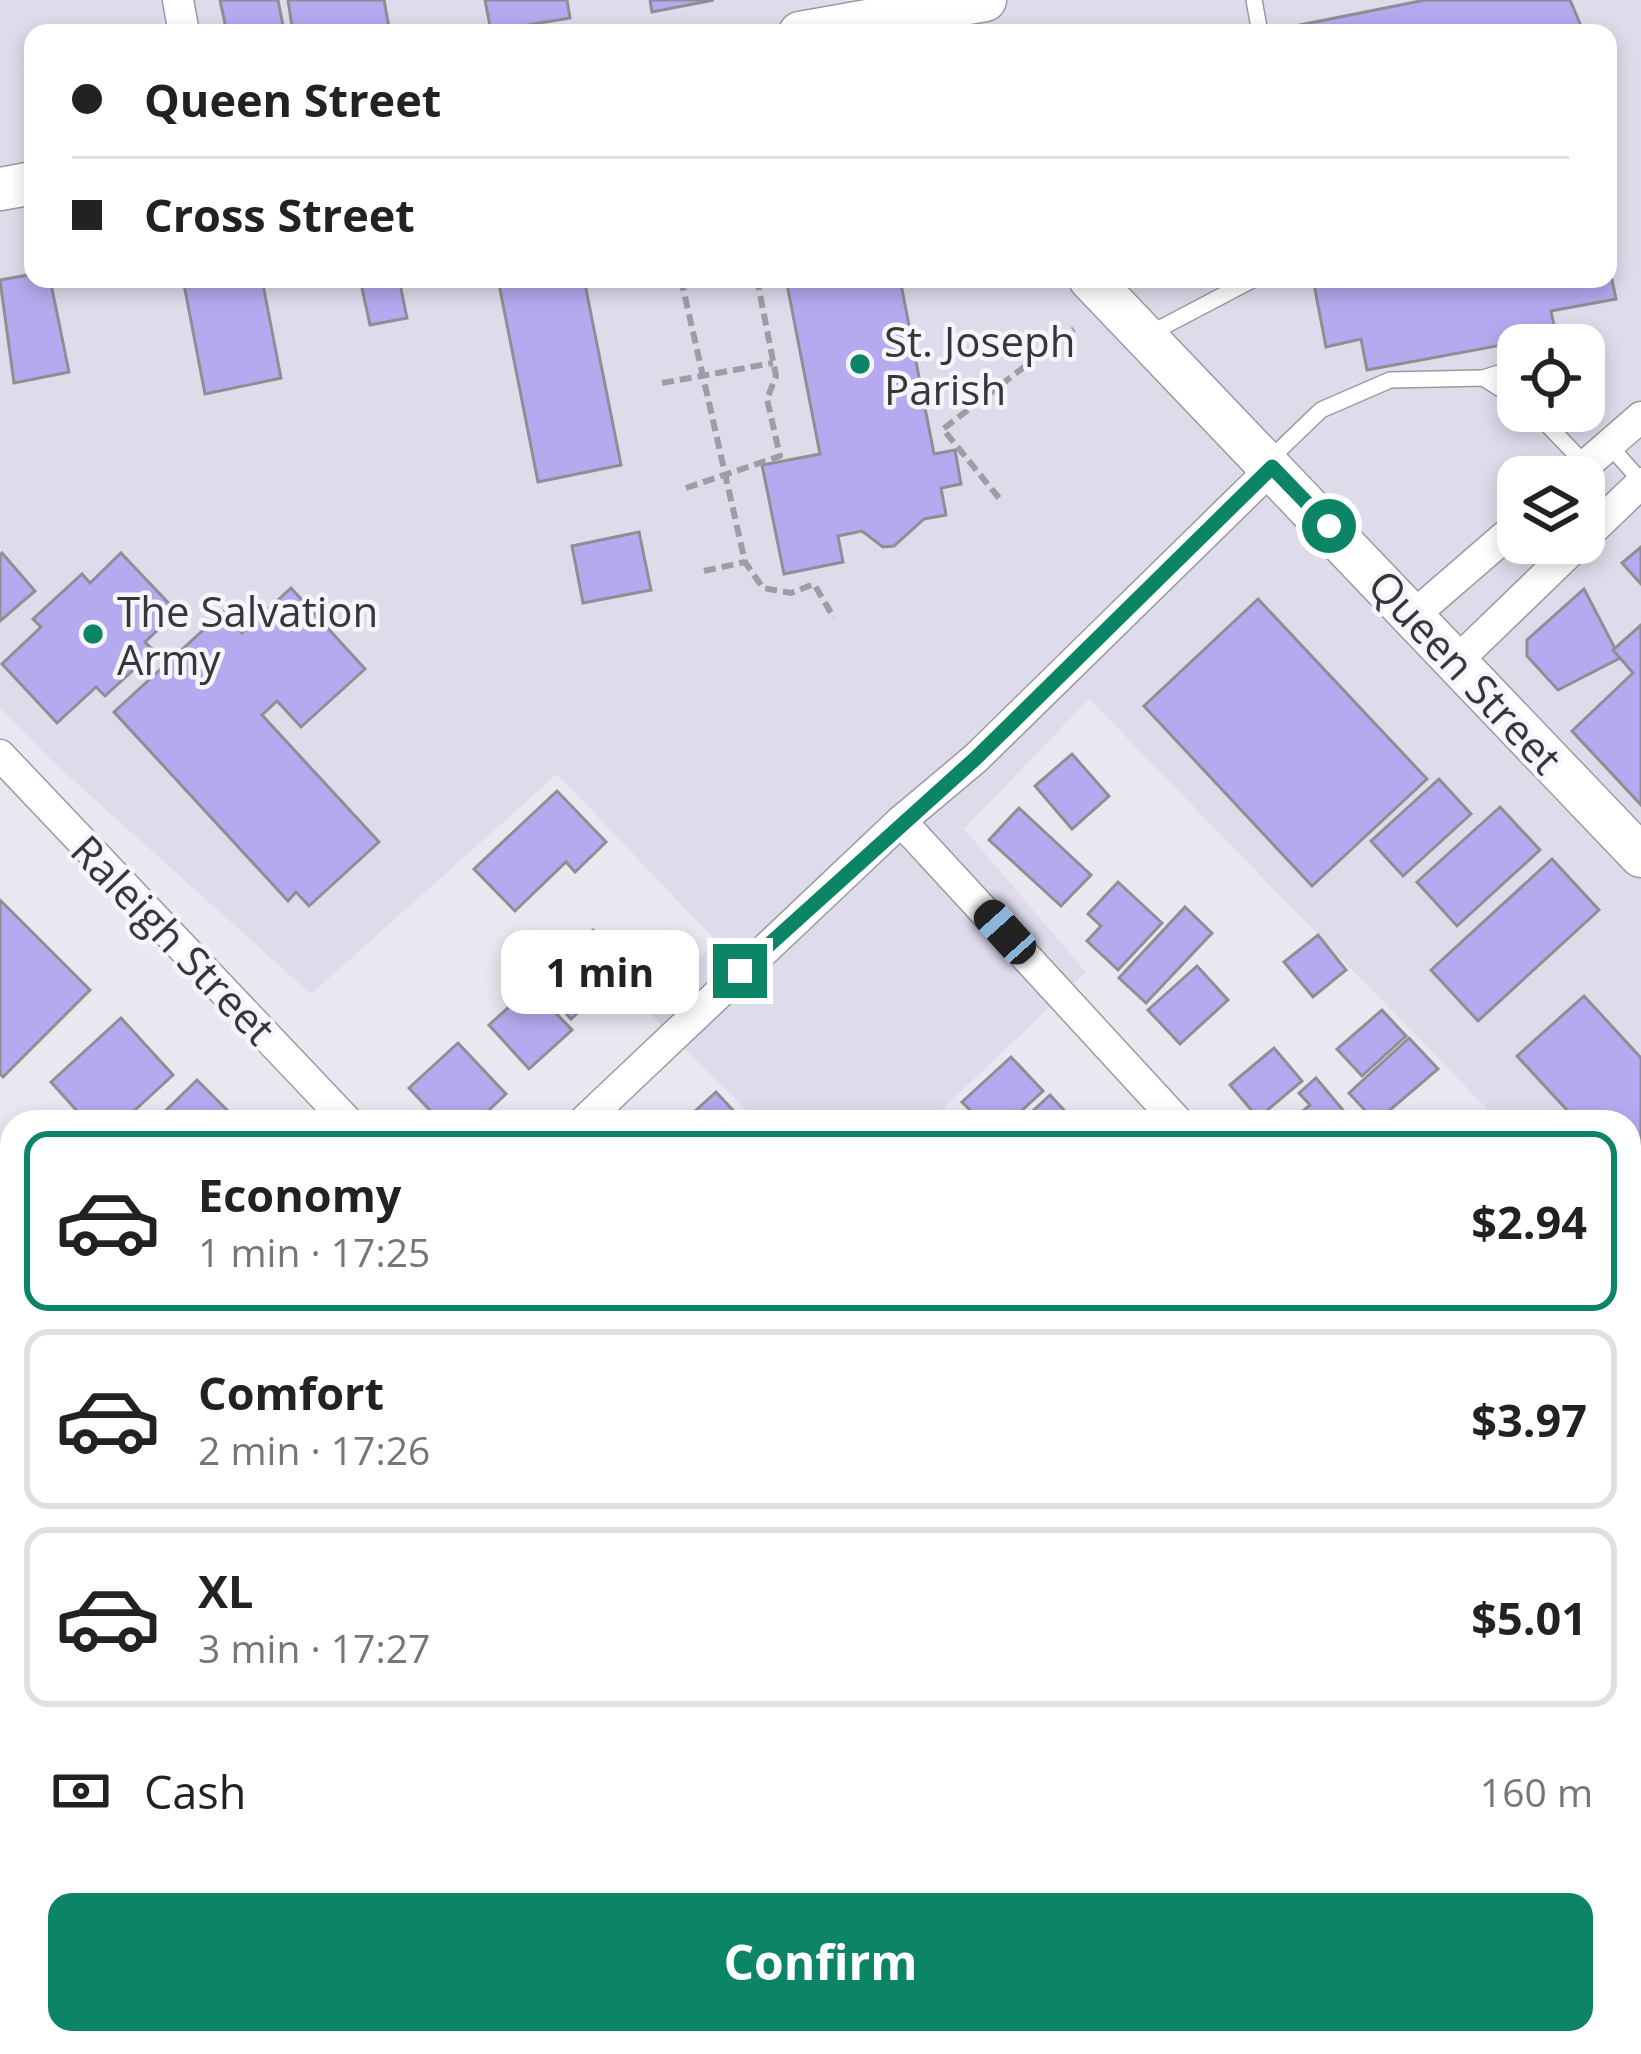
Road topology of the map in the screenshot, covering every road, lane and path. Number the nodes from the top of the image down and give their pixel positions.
1 (985, 0) edge
2 (839, 19) edge
3 (683, 288) edge
4 (759, 288) edge
5 (1099, 288) edge
6 (1237, 288) edge
7 (1074, 329) dead end
8 (1146, 336) junction
9 (773, 363) junction
10 (1497, 374) edge
11 (700, 377) junction
12 (1483, 378) junction
13 (662, 383) dead end
14 (1497, 387) edge
15 (1641, 417) edge
16 (1557, 432) edge
17 (1583, 456) edge
18 (1596, 456) edge
19 (1269, 465) junction
20 (1605, 468) edge
21 (728, 473) junction
22 (1641, 482) edge
23 (686, 488) dead end
24 (999, 499) dead end
25 (1605, 517) edge
26 (1497, 543) edge
27 (745, 562) junction
28 (1556, 564) edge
29 (704, 571) dead end
30 (1414, 615) junction
31 (834, 618) dead end
32 (1458, 660) junction
33 (0, 755) edge
34 (901, 821) junction
35 (1641, 856) edge
36 (337, 1110) edge
37 (596, 1110) edge
38 (1167, 1110) edge

1 - 2 street
3 - 11 path
4 - 9 path
5 - 8 street, Queen Street
6 - 8 lane
7 - 24 path
8 - 19 street, Queen Street
9 - 11 path
9 - 21 path
10 - 12 lane
11 - 13 path
11 - 21 path
12 - 14 lane
12 - 19 lane
15 - 18 street
16 - 17 lane
19 - 30 street, Queen Street
19 - 34 street
20 - 22 lane
21 - 23 path
21 - 27 path
22 - 25 street
26 - 30 street
27 - 29 path
27 - 31 path
28 - 32 street
30 - 32 street, Queen Street
32 - 35 street, Queen Street
33 - 36 street, Raleigh Street
34 - 37 street
34 - 38 street

